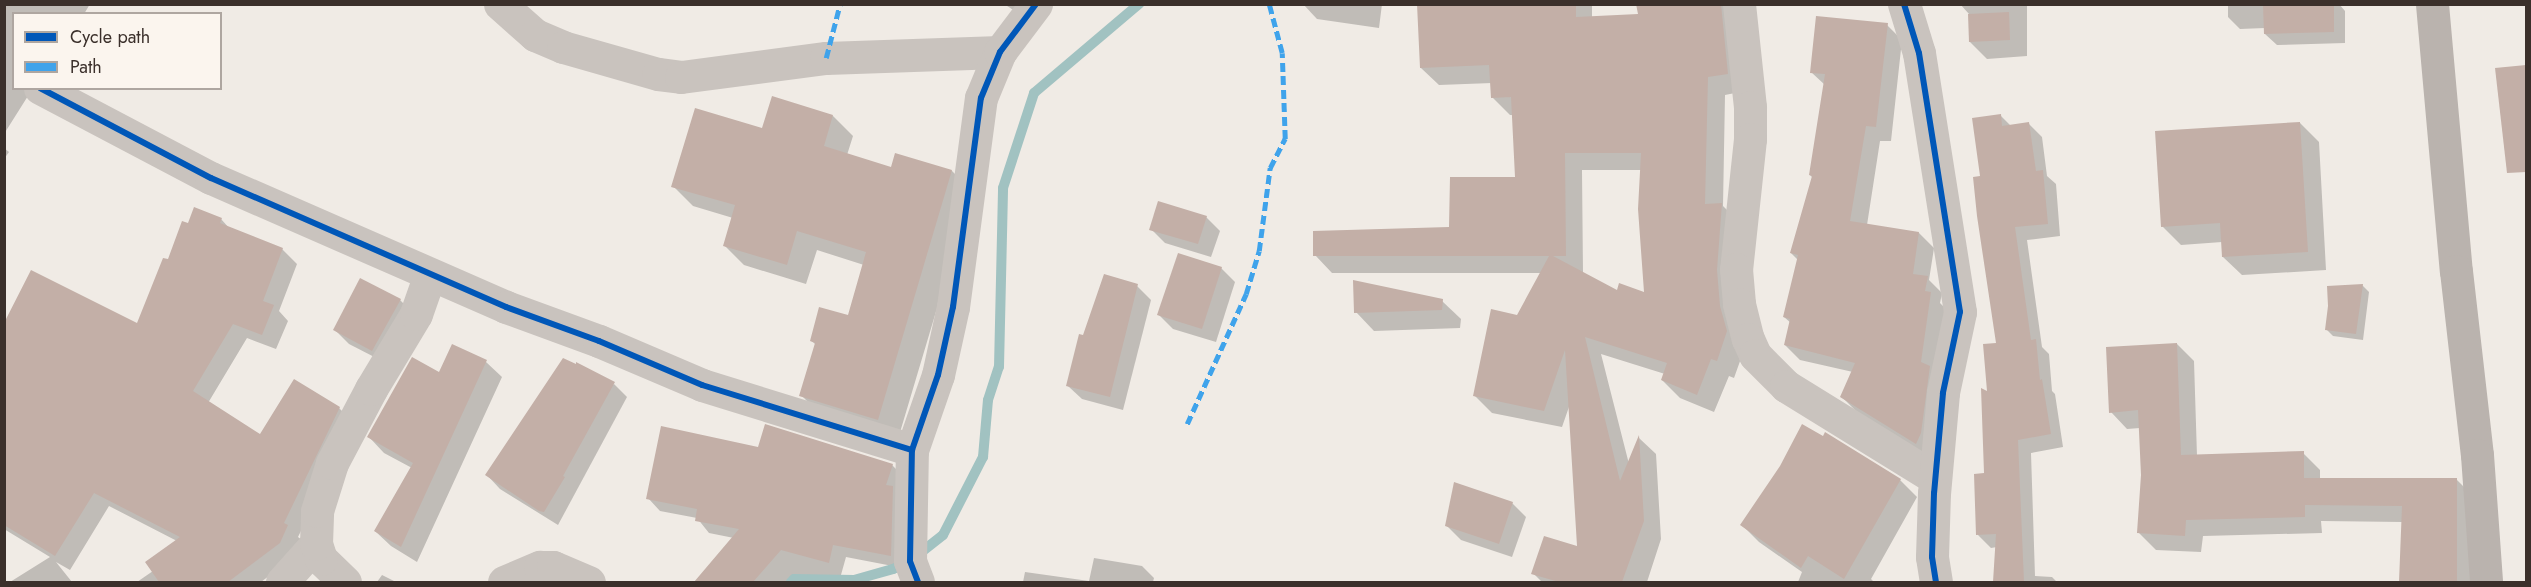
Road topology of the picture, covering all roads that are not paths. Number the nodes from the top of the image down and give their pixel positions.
1 (500, 4) edge
2 (1035, 4) edge
3 (1739, 4) edge
4 (1904, 4) edge
5 (2432, 4) edge
6 (1000, 52) junction
7 (44, 90) edge
8 (430, 274) junction
9 (912, 450) junction
10 (1935, 478) junction
11 (316, 544) junction
12 (282, 582) edge
13 (345, 582) edge
14 (504, 582) edge
15 (589, 582) edge
16 (918, 582) edge
17 (1936, 582) edge
18 (2486, 582) edge

1 - 6 street
2 - 6 street
3 - 10 street
4 - 10 street
5 - 18 street
6 - 9 street
7 - 8 street
8 - 9 street
8 - 11 street
9 - 16 street
10 - 17 street
11 - 12 street
11 - 13 street
14 - 15 street

